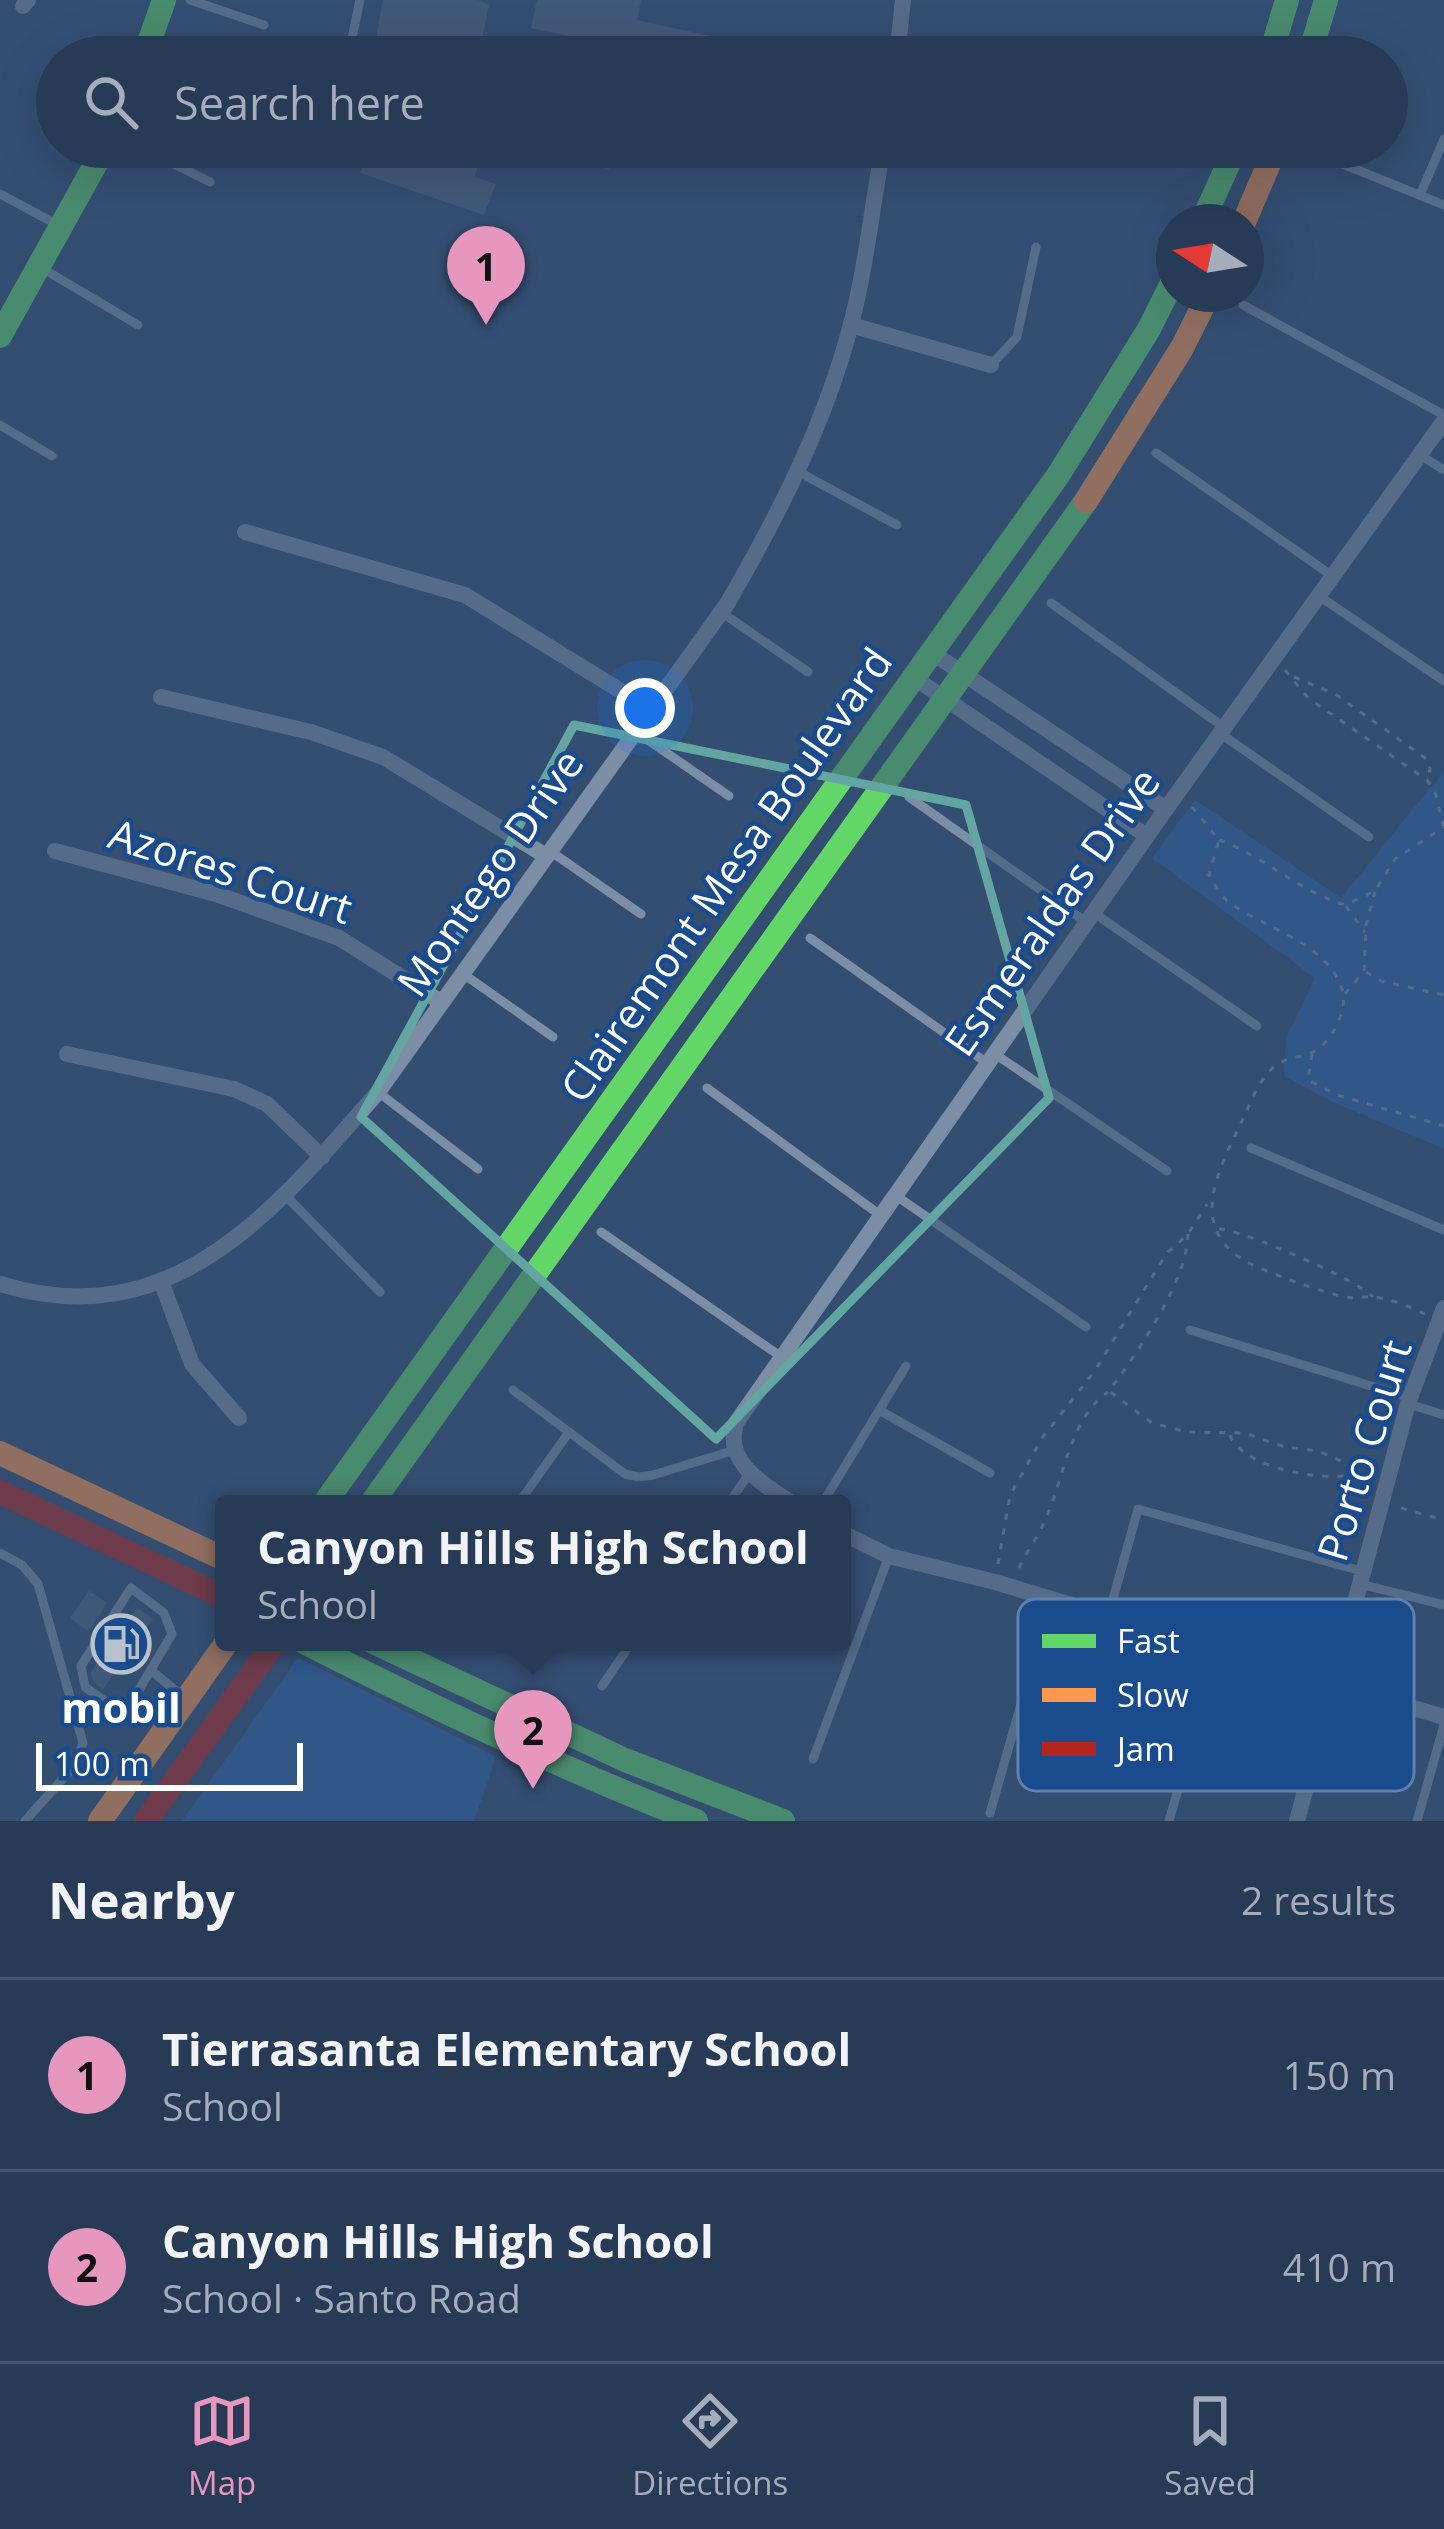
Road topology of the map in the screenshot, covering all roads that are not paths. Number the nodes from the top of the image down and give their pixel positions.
1 (164, 0) edge
2 (190, 0) edge
3 (360, 0) edge
4 (902, 0) edge
5 (1287, 0) edge
6 (1326, 0) edge
7 (264, 25) dead end
8 (151, 36) edge
9 (352, 36) edge
10 (899, 36) edge
11 (1276, 36) edge
12 (1315, 36) edge
13 (1444, 139) edge
14 (94, 168) edge
15 (182, 168) edge
16 (879, 168) edge
17 (1226, 168) edge
18 (1267, 168) edge
19 (1354, 168) edge
20 (210, 182) dead end
21 (0, 194) edge
22 (1420, 195) junction
23 (1210, 204) edge
24 (1252, 204) edge
25 (1444, 205) edge
26 (62, 227) junction
27 (1036, 247) dead end
28 (40, 267) junction
29 (1158, 312) edge
30 (1200, 312) edge
31 (1255, 312) edge
32 (138, 325) dead end
33 (851, 325) junction
34 (0, 337) edge
35 (991, 365) joint
36 (1444, 418) edge
37 (0, 425) edge
38 (1156, 453) dead end
39 (1420, 455) junction
40 (52, 456) dead end
41 (1444, 470) edge
42 (797, 471) junction
43 (897, 525) dead end
44 (245, 532) dead end
45 (1334, 577) junction
46 (1319, 596) junction
47 (1051, 603) dead end
48 (721, 612) junction
49 (931, 652) junction
50 (808, 672) dead end
51 (964, 675) junction
52 (913, 677) junction
53 (1444, 681) edge
54 (161, 697) dead end
55 (946, 701) junction
56 (650, 709) junction
57 (635, 730) junction
58 (1223, 731) junction
59 (729, 796) dead end
60 (909, 797) dead end
61 (1166, 809) junction
62 (1147, 836) junction
63 (1370, 837) dead end
64 (55, 851) dead end
65 (548, 854) junction
66 (640, 914) dead end
67 (1090, 918) junction
68 (810, 938) dead end
69 (463, 973) junction
70 (441, 1002) junction
71 (1257, 1026) dead end
72 (553, 1037) dead end
73 (67, 1054) dead end
74 (991, 1058) junction
75 (707, 1088) dead end
76 (378, 1092) junction
77 (1251, 1148) dead end
78 (322, 1157) junction
79 (478, 1169) dead end
80 (1167, 1171) dead end
81 (283, 1193) junction
82 (895, 1195) junction
83 (880, 1215) junction
84 (1444, 1229) edge
85 (601, 1232) dead end
86 (161, 1281) junction
87 (0, 1284) edge
88 (380, 1292) dead end
89 (1442, 1314) edge
90 (1086, 1327) dead end
91 (1190, 1330) dead end
92 (781, 1356) junction
93 (906, 1366) dead end
94 (513, 1390) dead end
95 (1409, 1400) junction
96 (879, 1410) junction
97 (1444, 1415) edge
98 (239, 1418) dead end
99 (569, 1432) junction
100 (734, 1450) junction
101 (0, 1453) edge
102 (990, 1473) dead end
103 (749, 1474) junction
104 (0, 1492) edge
105 (331, 1495) edge
106 (376, 1495) edge
107 (524, 1495) edge
108 (734, 1495) edge
109 (780, 1495) edge
110 (827, 1495) edge
111 (851, 1537) edge
112 (0, 1553) edge
113 (215, 1555) edge
114 (889, 1556) junction
115 (145, 1561) junction
116 (1362, 1578) junction
117 (130, 1588) junction
118 (215, 1593) edge
119 (1051, 1599) edge
120 (1113, 1599) edge
121 (1356, 1599) edge
122 (1444, 1605) edge
123 (220, 1651) edge
124 (268, 1651) edge
125 (322, 1651) edge
126 (393, 1651) edge
127 (626, 1651) edge
128 (152, 1671) junction
129 (602, 1686) dead end
130 (186, 1699) junction
131 (1414, 1712) edge
132 (1018, 1715) edge
133 (1444, 1721) edge
134 (813, 1759) dead end
135 (1178, 1791) edge
136 (1304, 1791) edge
137 (990, 1814) dead end
138 (25, 1821) edge
139 (100, 1821) edge
140 (146, 1821) edge
141 (696, 1821) edge
142 (784, 1821) edge
143 (1169, 1821) edge
144 (1297, 1821) edge
145 (1417, 1821) edge

1 - 8 main road
2 - 7 lane
3 - 9 lane
4 - 10 street
5 - 11 main road
6 - 12 main road
13 - 22 lane
14 - 26 main road
15 - 20 lane
16 - 33 street, Montego Drive
17 - 23 main road
18 - 24 main road
19 - 22 lane
21 - 26 lane
22 - 25 lane
26 - 28 main road
27 - 35 lane
28 - 32 lane
28 - 34 main road
29 - 49 main road, Clairemont Mesa Boulevard
30 - 51 main road, Clairemont Mesa Boulevard
31 - 36 lane
33 - 35 street
33 - 42 street, Montego Drive
36 - 39 street, Esmeraldas Drive
37 - 40 lane
38 - 45 lane
39 - 41 lane
39 - 45 street, Esmeraldas Drive
42 - 43 lane
42 - 48 street, Montego Drive
44 - 56 street
45 - 46 street, Esmeraldas Drive
46 - 53 lane
46 - 58 street, Esmeraldas Drive
47 - 58 lane
48 - 50 lane
48 - 56 street, Montego Drive
49 - 51 street
49 - 52 main road, Clairemont Mesa Boulevard
51 - 55 main road, Clairemont Mesa Boulevard
51 - 61 street
52 - 55 street
52 - 105 main road, Clairemont Mesa Boulevard
54 - 65 street
55 - 62 street
55 - 106 main road, Clairemont Mesa Boulevard
56 - 57 street, Montego Drive
57 - 59 lane
57 - 65 street, Montego Drive
58 - 61 street, Esmeraldas Drive
58 - 63 lane
60 - 67 lane
61 - 62 street, Esmeraldas Drive
62 - 67 street, Esmeraldas Drive
64 - 70 street, Azores Court
65 - 66 lane
65 - 69 street, Montego Drive
67 - 71 lane
67 - 74 street, Esmeraldas Drive
68 - 74 lane
69 - 70 street, Montego Drive
69 - 72 lane
70 - 76 street, Montego Drive
73 - 78 street
74 - 80 lane
74 - 82 street, Esmeraldas Drive
75 - 83 lane
76 - 78 street, Montego Drive
76 - 79 lane
77 - 84 lane
78 - 81 street, Montego Drive
81 - 86 street, Montego Drive
81 - 88 lane
82 - 83 street, Esmeraldas Drive
82 - 90 lane
83 - 92 street, Esmeraldas Drive
85 - 92 lane
86 - 87 street, Montego Drive
86 - 98 street
89 - 95 street, Porto Court
91 - 95 lane
92 - 100 street, Esmeraldas Drive
93 - 96 lane
94 - 99 lane
95 - 97 lane
95 - 116 street, Porto Court
96 - 102 lane
96 - 110 lane
99 - 100 lane
99 - 107 lane
100 - 103 street
101 - 113 main road
103 - 108 lane
103 - 109 street
104 - 115 main road
111 - 114 street
112 - 138 lane
114 - 119 street
114 - 134 lane
115 - 117 lane
115 - 118 main road
116 - 120 lane
116 - 121 street, Porto Court
116 - 122 lane
117 - 128 lane
117 - 128 lane
123 - 130 main road
124 - 140 main road
125 - 141 main road
126 - 142 main road
127 - 129 lane
128 - 130 lane
130 - 139 main road
131 - 133 street
132 - 137 lane
133 - 145 lane
135 - 143 lane
136 - 144 street, Porto Court

